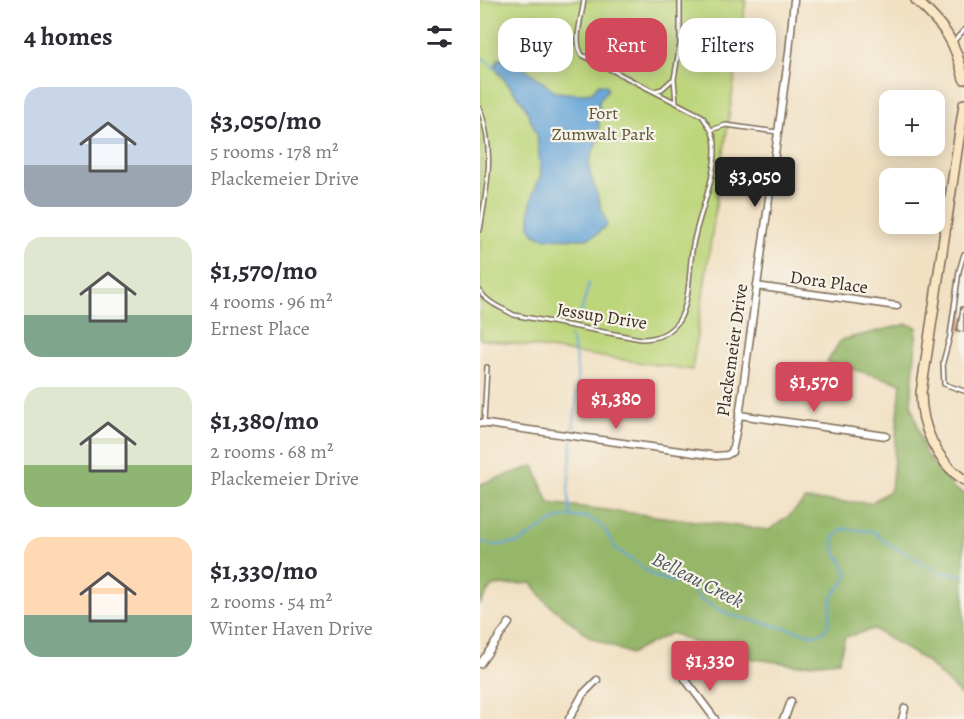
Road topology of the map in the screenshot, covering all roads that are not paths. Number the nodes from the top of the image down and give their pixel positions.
1 (584, 0) edge
2 (680, 0) edge
3 (794, 0) edge
4 (916, 0) edge
5 (964, 30) edge
6 (952, 42) junction
7 (964, 78) edge
8 (674, 79) junction
9 (654, 92) junction
10 (676, 102) junction
11 (964, 104) edge
12 (480, 109) edge
13 (711, 130) junction
14 (777, 132) junction
15 (480, 230) edge
16 (964, 254) edge
17 (756, 286) junction
18 (480, 291) edge
19 (897, 306) dead end
20 (487, 367) dead end
21 (964, 391) edge
22 (739, 415) junction
23 (482, 424) edge
24 (886, 436) dead end
25 (964, 480) edge
26 (510, 624) dead end
27 (480, 664) edge
28 (685, 679) dead end
29 (597, 680) dead end
30 (791, 701) dead end
31 (905, 708) dead end
32 (569, 719) edge
33 (715, 719) edge
34 (783, 719) edge
35 (902, 719) edge

1 - 9 lane
2 - 8 lane
3 - 14 street, Plackemeier Drive
4 - 6 street
5 - 6 lane
6 - 7 street
8 - 9 lane
8 - 10 lane
9 - 10 lane
10 - 13 lane
11 - 25 street
12 - 15 lane
13 - 14 lane
13 - 18 lane, Jessup Drive
14 - 17 street, Plackemeier Drive
16 - 21 lane
17 - 19 street, Dora Place
17 - 22 street, Plackemeier Drive
20 - 23 lane
22 - 23 street, Plackemeier Drive
22 - 24 street
26 - 27 street
28 - 33 street
29 - 32 street
30 - 34 street
31 - 35 street

